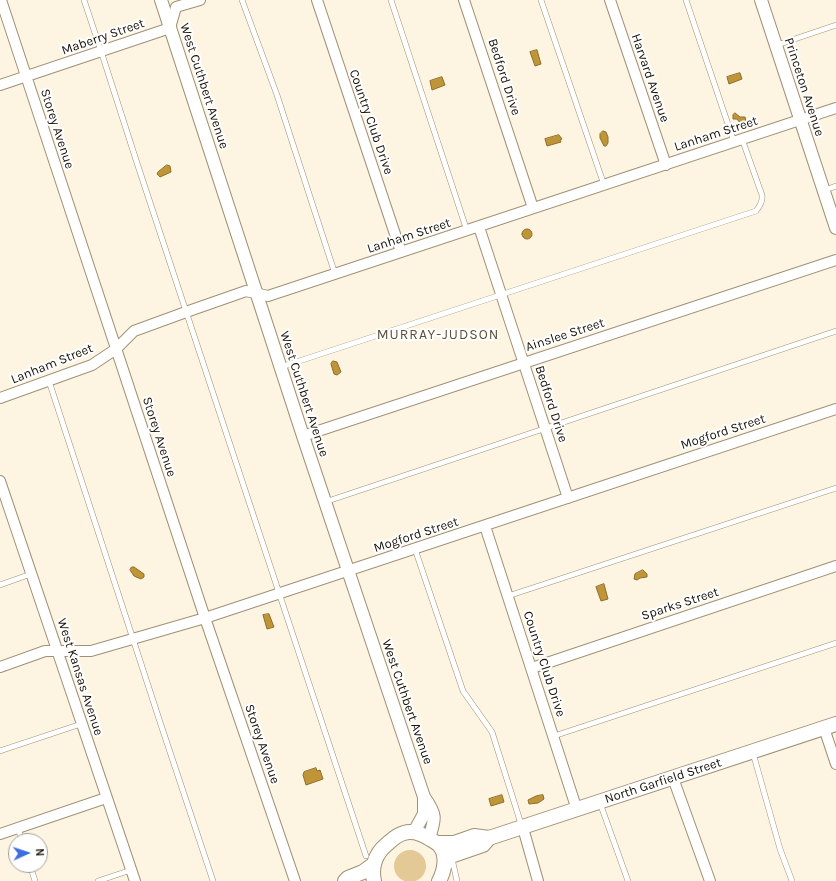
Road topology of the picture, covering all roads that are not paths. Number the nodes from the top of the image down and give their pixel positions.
1 (1, 0) edge
2 (84, 0) edge
3 (160, 0) edge
4 (200, 0) edge
5 (242, 0) edge
6 (317, 0) edge
7 (391, 0) edge
8 (464, 0) edge
9 (542, 0) edge
10 (610, 0) edge
11 (686, 0) edge
12 (761, 0) edge
13 (836, 25) edge
14 (170, 28) junction
15 (776, 46) junction
16 (102, 51) junction
17 (26, 76) junction
18 (0, 85) edge
19 (836, 108) edge
20 (800, 120) junction
21 (738, 140) junction
22 (666, 165) junction
23 (604, 185) junction
24 (836, 186) edge
25 (824, 191) junction
26 (533, 208) junction
27 (480, 227) junction
28 (836, 228) edge
29 (467, 231) junction
30 (401, 252) junction
31 (836, 260) edge
32 (335, 274) junction
33 (256, 294) junction
34 (502, 295) junction
35 (186, 312) junction
36 (836, 331) edge
37 (116, 349) junction
38 (524, 363) junction
39 (281, 367) junction
40 (50, 381) junction
41 (0, 398) edge
42 (836, 409) edge
43 (546, 428) junction
44 (303, 436) junction
45 (0, 481) edge
46 (836, 488) edge
47 (568, 498) junction
48 (325, 502) junction
49 (4, 504) edge
50 (485, 526) junction
51 (415, 549) junction
52 (836, 566) edge
53 (348, 571) junction
54 (31, 574) junction
55 (0, 585) edge
56 (280, 594) junction
57 (508, 596) junction
58 (206, 618) junction
59 (134, 639) junction
60 (836, 643) edge
61 (58, 651) junction
62 (0, 667) edge
63 (532, 668) junction
64 (82, 724) junction
65 (830, 726) edge
66 (554, 736) junction
67 (0, 751) edge
68 (752, 752) junction
69 (836, 764) edge
70 (673, 778) junction
71 (424, 797) junction
72 (106, 798) junction
73 (600, 802) junction
74 (578, 810) junction
75 (18, 828) junction
76 (523, 828) junction
77 (414, 832) junction
78 (20, 833) edge
79 (0, 834) edge
80 (489, 838) junction
81 (433, 841) junction
82 (370, 860) junction
83 (448, 865) junction
84 (131, 870) junction
85 (100, 881) edge
86 (135, 881) edge
87 (213, 881) edge
88 (295, 881) edge
89 (345, 881) edge
90 (374, 881) edge
91 (439, 881) edge
92 (457, 881) edge
93 (538, 881) edge
94 (628, 881) edge
95 (710, 881) edge
96 (792, 881) edge

1 - 17 street, Storey Avenue
2 - 16 lane
3 - 14 street, West Cuthbert Avenue
4 - 14 street
5 - 32 lane
6 - 30 street, Country Club Drive
7 - 29 lane
8 - 26 street, Bedford Drive
9 - 23 lane
10 - 22 street, Harvard Avenue
11 - 21 lane
12 - 15 street, Princeton Avenue
13 - 15 lane
14 - 16 street, Maberry Street
14 - 33 street, West Cuthbert Avenue
15 - 20 street, Princeton Avenue
16 - 17 street, Maberry Street
16 - 35 lane
17 - 18 street, Maberry Street
17 - 37 street, Storey Avenue
19 - 20 street, Lanham Street
20 - 21 street, Lanham Street
20 - 25 street, Princeton Avenue
21 - 22 street, Lanham Street
21 - 34 lane
22 - 23 street, Lanham Street
23 - 26 street, Lanham Street
24 - 25 lane
25 - 28 street, Princeton Avenue
26 - 27 street, Lanham Street
27 - 29 street, Lanham Street
27 - 34 street, Bedford Drive
29 - 30 street, Lanham Street
30 - 32 street, Lanham Street
31 - 38 street, Ainslee Street
32 - 33 street, Lanham Street
33 - 35 street, Lanham Street
33 - 39 street, West Cuthbert Avenue
34 - 38 street, Bedford Drive
34 - 39 lane
35 - 37 street, Lanham Street
35 - 56 lane
36 - 43 lane
37 - 40 street, Lanham Street
37 - 58 street, Storey Avenue
38 - 43 street, Bedford Drive
38 - 44 street, Ainslee Street
39 - 44 street, West Cuthbert Avenue
40 - 41 street, Lanham Street
40 - 59 lane
42 - 47 street, Mogford Street
43 - 47 street, Bedford Drive
43 - 48 lane
44 - 48 street, West Cuthbert Avenue
45 - 49 street, West Kansas Avenue
46 - 57 lane
47 - 50 street, Mogford Street
48 - 53 street, West Cuthbert Avenue
49 - 54 street, West Kansas Avenue
50 - 51 street, Mogford Street
50 - 57 street, Country Club Drive
51 - 53 street, Mogford Street
51 - 76 lane
52 - 63 street, Sparks Street
53 - 56 street, Mogford Street
53 - 71 street, West Cuthbert Avenue
54 - 55 lane
54 - 61 street, West Kansas Avenue
56 - 58 street, Mogford Street
56 - 82 lane
57 - 63 street, Country Club Drive
58 - 59 street, Mogford Street
58 - 88 street, Storey Avenue
59 - 61 street, Mogford Street
59 - 87 lane
60 - 66 lane
61 - 62 street, Mogford Street
61 - 64 street, West Kansas Avenue
63 - 66 street, Country Club Drive
64 - 67 lane
64 - 72 street, West Kansas Avenue
65 - 68 main road, North Garfield Street
65 - 69 street
66 - 74 street, Country Club Drive
68 - 70 main road, North Garfield Street
68 - 96 lane
70 - 73 main road, North Garfield Street
70 - 95 street
71 - 77 street, West Cuthbert Avenue
71 - 81 street, West Cuthbert Avenue
72 - 75 street
72 - 84 street, West Kansas Avenue
73 - 74 main road, North Garfield Street
73 - 94 lane
74 - 76 main road, North Garfield Street
75 - 78 lane
75 - 79 street
76 - 80 main road, North Garfield Street
76 - 93 street
77 - 81 main road
77 - 82 main road
80 - 81 main road
80 - 83 main road
81 - 83 main road
82 - 89 main road
82 - 90 main road
83 - 91 main road
83 - 92 lane
84 - 85 lane
84 - 86 street, West Kansas Avenue

